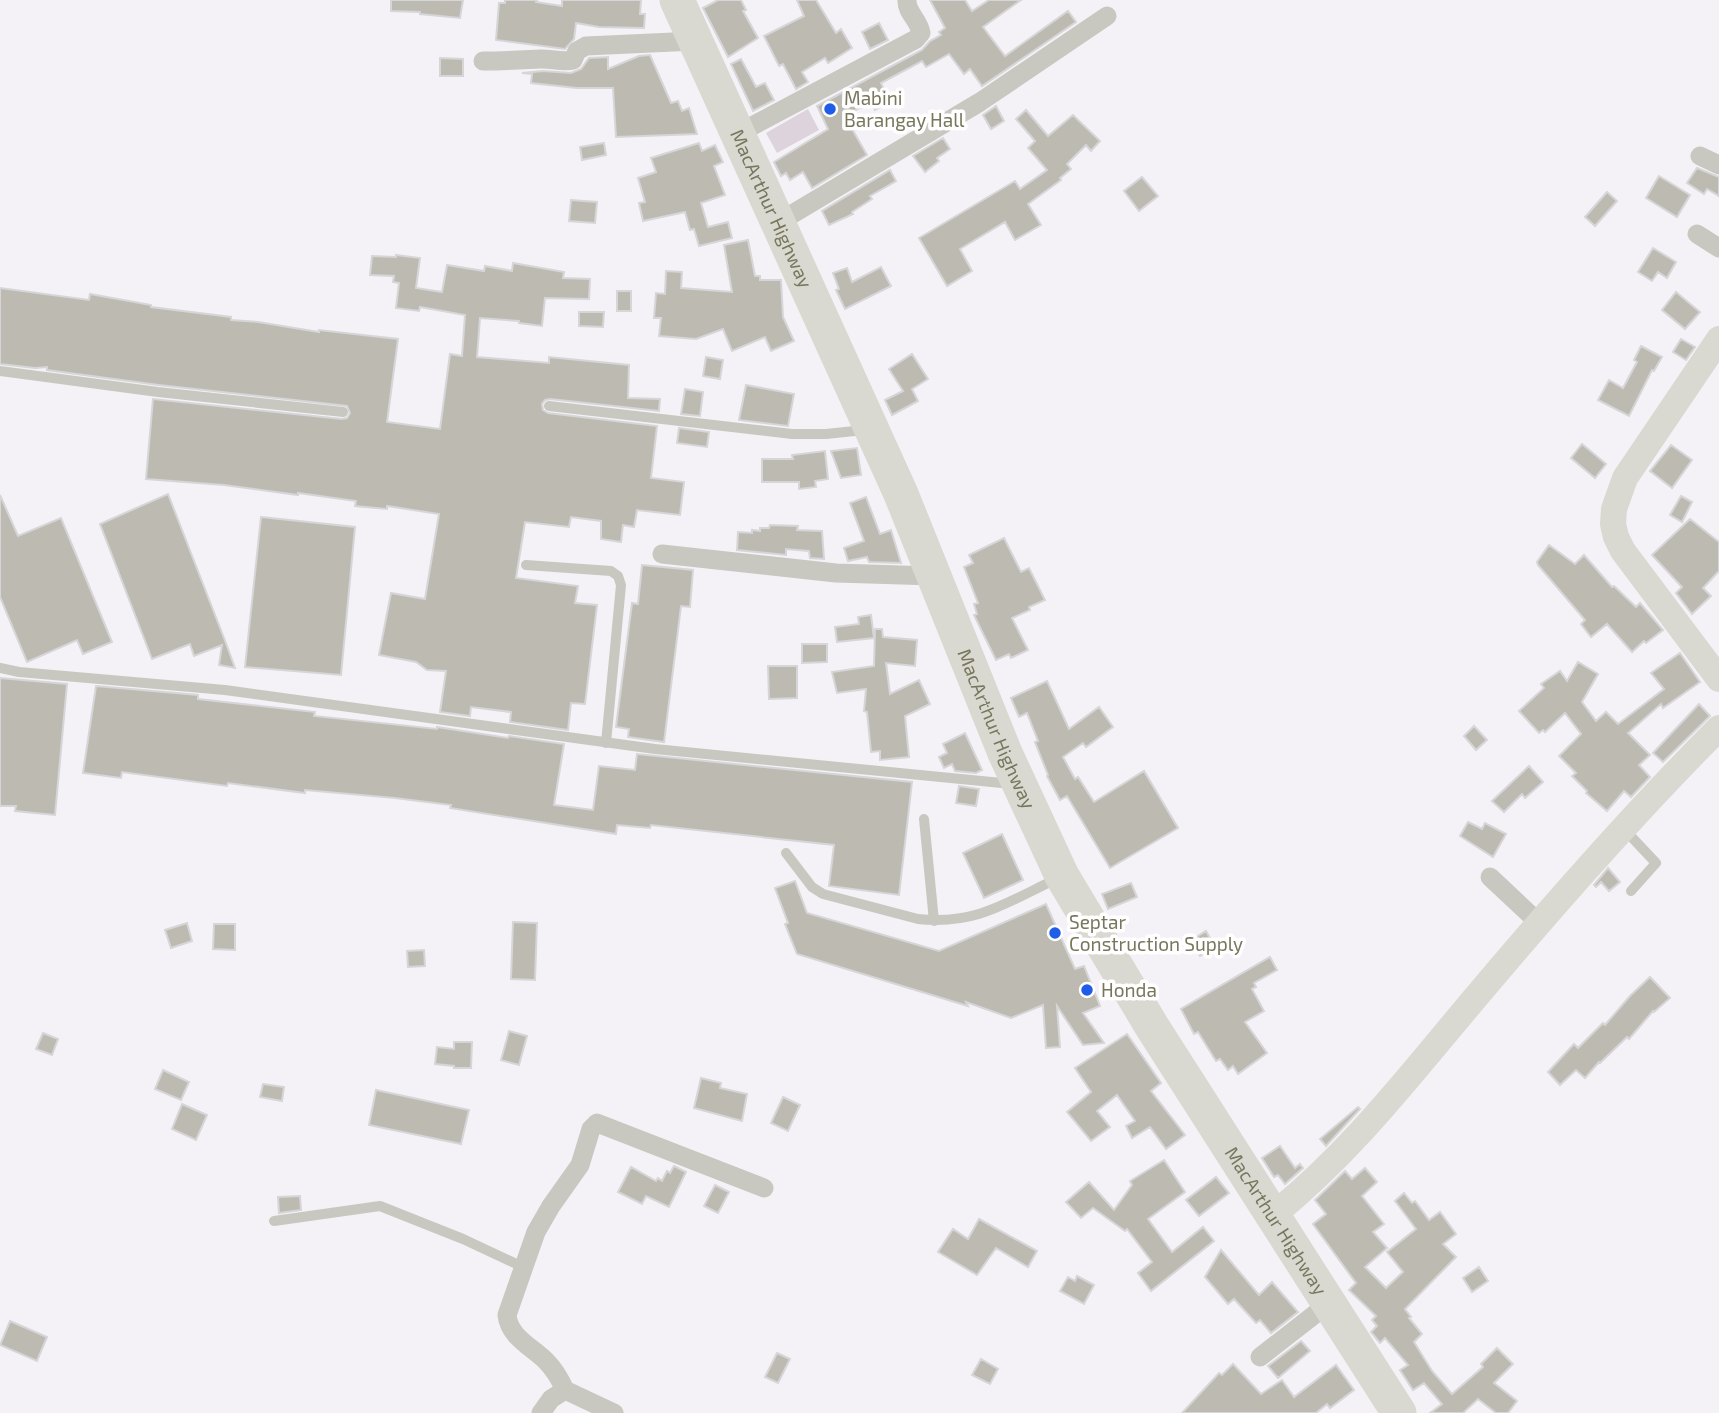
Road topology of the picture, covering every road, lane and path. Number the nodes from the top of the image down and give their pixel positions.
1 (677, 0) edge
2 (907, 0) edge
3 (1107, 16) dead end
4 (695, 41) junction
5 (483, 61) dead end
6 (737, 134) junction
7 (1700, 156) dead end
8 (1719, 165) edge
9 (779, 222) junction
10 (1698, 234) dead end
11 (1719, 247) edge
12 (1719, 339) edge
13 (0, 371) edge
14 (549, 406) dead end
15 (343, 412) dead end
16 (872, 430) junction
17 (662, 554) dead end
18 (526, 565) dead end
19 (934, 576) junction
20 (0, 668) edge
21 (1719, 679) edge
22 (1719, 728) edge
23 (606, 743) junction
24 (1019, 785) junction
25 (924, 819) dead end
26 (1624, 828) junction
27 (786, 853) dead end
28 (1062, 876) junction
29 (1490, 877) dead end
30 (1631, 891) dead end
31 (934, 920) junction
32 (1539, 923) junction
33 (764, 1188) dead end
34 (1272, 1216) junction
35 (274, 1221) dead end
36 (523, 1267) junction
37 (1328, 1304) junction
38 (1260, 1357) dead end
39 (565, 1390) junction
40 (541, 1413) edge
41 (614, 1413) edge
42 (1399, 1413) edge

1 - 4 highway, MacArthur Highway
2 - 6 street
3 - 9 street
4 - 5 street
4 - 6 highway, MacArthur Highway
6 - 9 highway, MacArthur Highway
7 - 8 street
9 - 16 highway, MacArthur Highway
10 - 11 street
12 - 21 street
13 - 15 lane
14 - 16 lane
16 - 19 highway, MacArthur Highway
17 - 19 street
18 - 23 lane
19 - 24 highway, MacArthur Highway
20 - 23 lane
22 - 26 street
23 - 24 lane
24 - 28 highway, MacArthur Highway
25 - 31 lane
26 - 30 lane
26 - 32 street
27 - 31 lane
28 - 31 lane
28 - 34 highway, MacArthur Highway
29 - 32 street
32 - 34 street
33 - 36 street
34 - 37 highway, MacArthur Highway
35 - 36 lane
36 - 39 street
37 - 38 street
37 - 42 highway, MacArthur Highway
39 - 40 street
39 - 41 street

